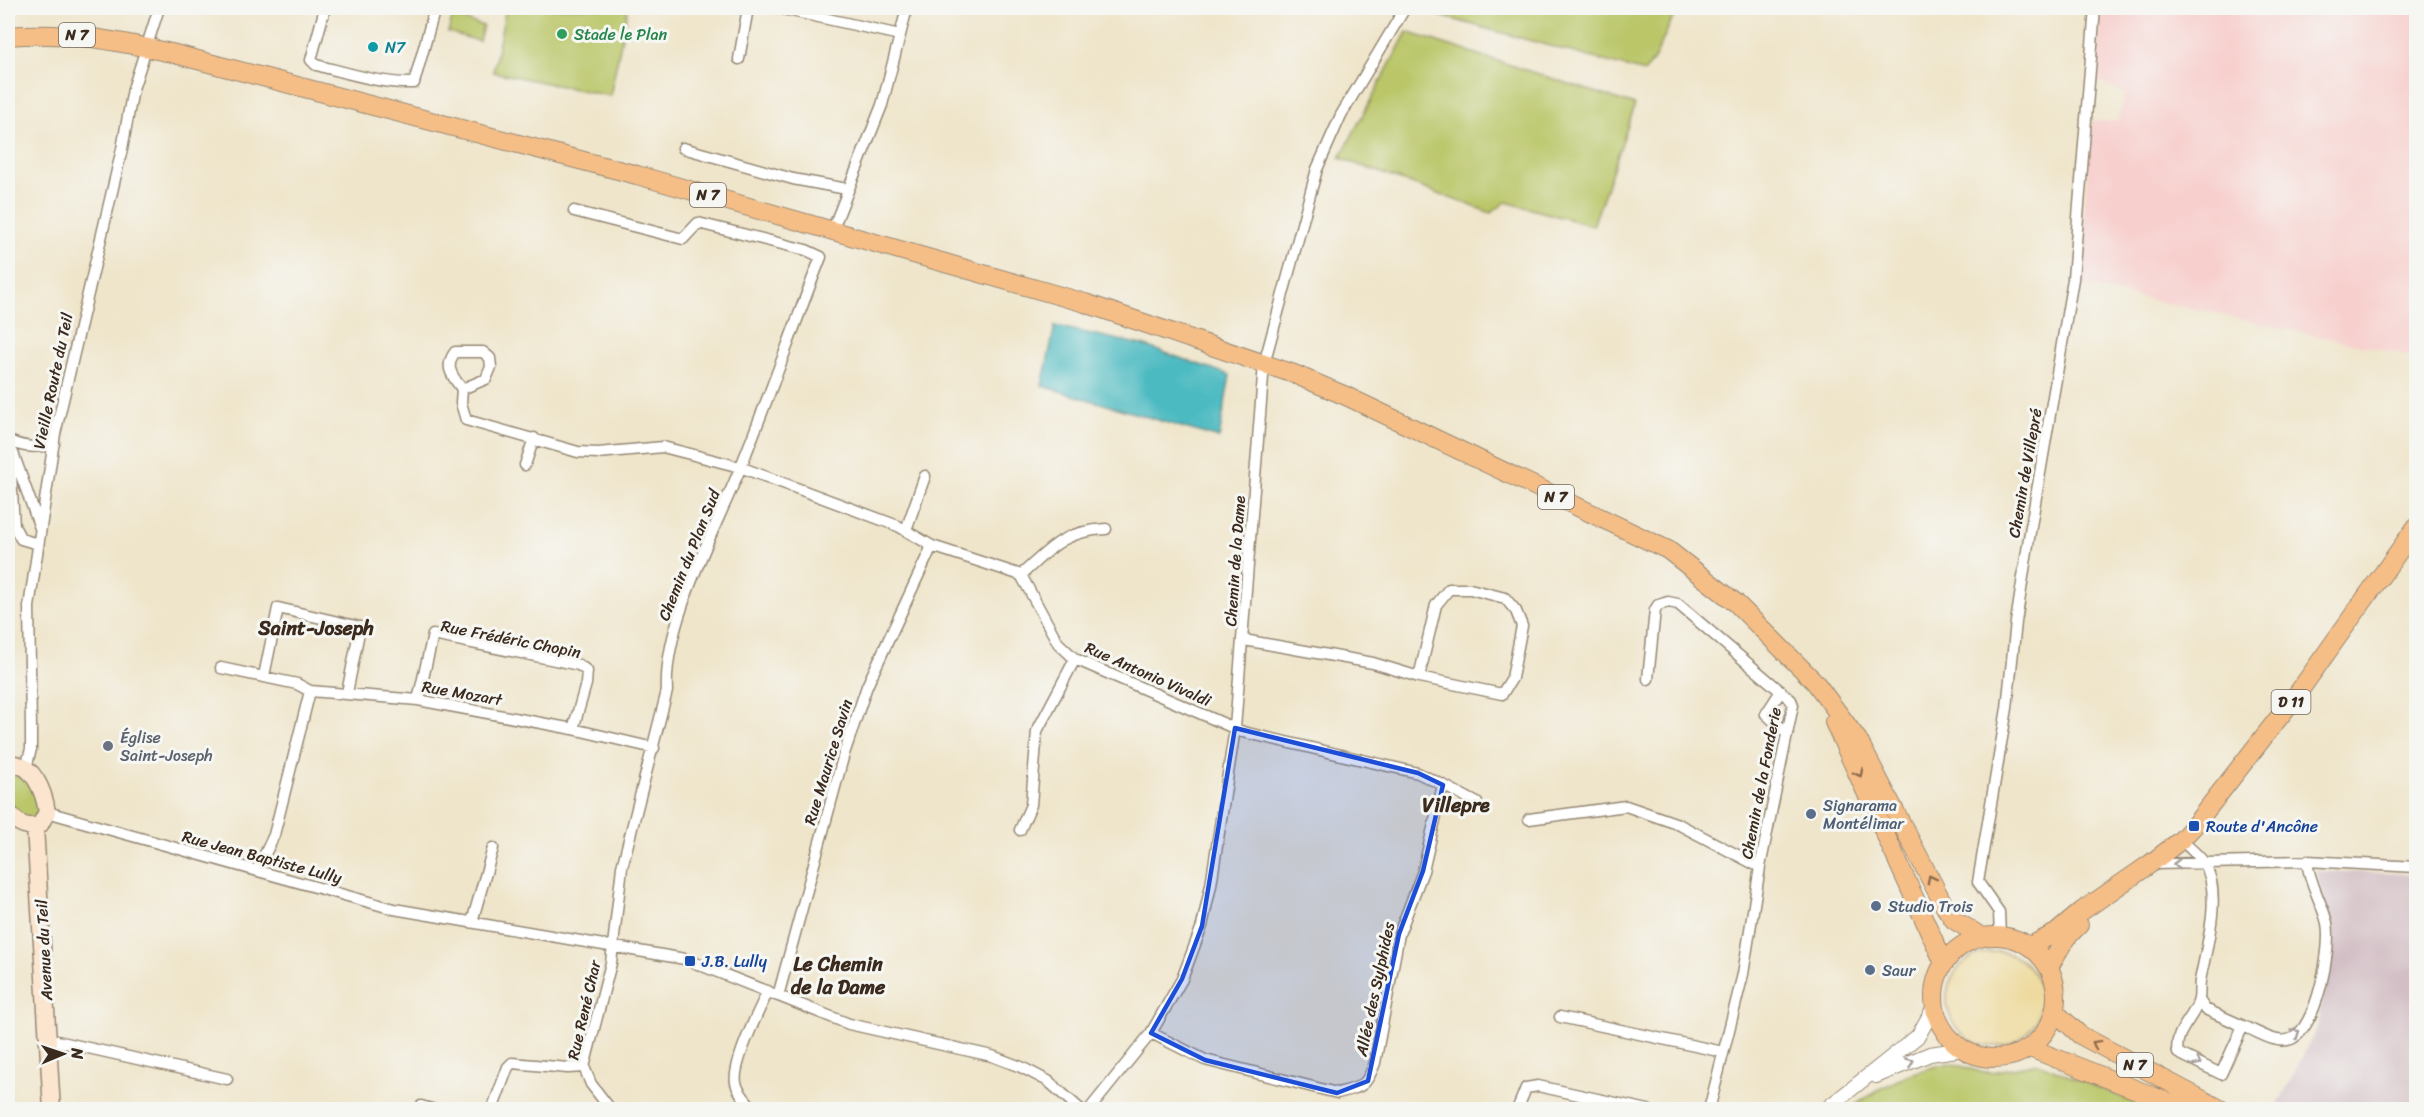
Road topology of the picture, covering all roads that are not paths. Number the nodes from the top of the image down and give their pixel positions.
1 (159, 8) edge
2 (325, 8) edge
3 (432, 8) edge
4 (748, 8) edge
5 (778, 8) edge
6 (907, 8) edge
7 (1405, 8) edge
8 (2095, 8) edge
9 (900, 35) junction
10 (8, 36) edge
11 (145, 47) junction
12 (738, 60) dead end
13 (683, 148) dead end
14 (847, 189) junction
15 (574, 211) dead end
16 (832, 231) junction
17 (1264, 363) junction
18 (462, 389) dead end
19 (8, 438) edge
20 (534, 438) junction
21 (54, 444) junction
22 (525, 465) dead end
23 (740, 467) junction
24 (925, 476) dead end
25 (2416, 527) edge
26 (40, 528) junction
27 (1106, 529) dead end
28 (906, 530) junction
29 (38, 544) junction
30 (932, 546) junction
31 (1021, 575) junction
32 (1244, 640) junction
33 (1075, 659) junction
34 (221, 668) dead end
35 (264, 676) junction
36 (1419, 677) junction
37 (1648, 679) dead end
38 (1815, 682) junction
39 (310, 691) junction
40 (1781, 691) junction
41 (347, 693) junction
42 (418, 700) junction
43 (1235, 728) junction
44 (573, 729) junction
45 (1788, 734) junction
46 (654, 748) junction
47 (8, 764) edge
48 (26, 768) junction
49 (1443, 785) junction
50 (1476, 803) dead end
51 (8, 811) edge
52 (47, 812) junction
53 (1529, 819) dead end
54 (35, 827) junction
55 (1020, 830) dead end
56 (2181, 840) junction
57 (493, 848) dead end
58 (2307, 861) junction
59 (2150, 864) junction
60 (2204, 864) junction
61 (1760, 867) junction
62 (2416, 867) edge
63 (257, 871) junction
64 (472, 922) junction
65 (1991, 937) junction
66 (612, 945) junction
67 (2030, 946) junction
68 (1944, 963) junction
69 (2049, 967) junction
70 (768, 991) junction
71 (778, 996) junction
72 (2199, 1000) junction
73 (1935, 1006) junction
74 (2055, 1012) junction
75 (1560, 1017) dead end
76 (2243, 1026) junction
77 (1151, 1033) junction
78 (48, 1039) junction
79 (2030, 1048) junction
80 (1963, 1049) junction
81 (1724, 1052) junction
82 (584, 1067) junction
83 (227, 1079) dead end
84 (1860, 1083) junction
85 (421, 1106) dead end
86 (52, 1110) edge
87 (435, 1110) edge
88 (492, 1110) edge
89 (611, 1110) edge
90 (754, 1110) edge
91 (1082, 1110) edge
92 (1089, 1110) edge
93 (1516, 1110) edge
94 (1648, 1110) edge
95 (1709, 1110) edge
96 (1825, 1110) edge
97 (2188, 1110) edge
98 (2222, 1110) edge

1 - 11 street, Vieille Route du Teil
2 - 3 street
4 - 12 street
5 - 9 street
6 - 9 street
7 - 17 street, Chemin de la Dame
8 - 65 street, Chemin de Villepré
9 - 14 street
10 - 11 main road, N 7
11 - 16 main road, N 7
11 - 21 street, Vieille Route du Teil
13 - 14 street
14 - 16 street
15 - 23 street, Chemin du Plan Sud
16 - 17 main road, N 7
17 - 32 street, Chemin de la Dame
17 - 38 main road, N 7
18 - 20 street
19 - 21 street
19 - 26 street
19 - 29 street
20 - 22 street
20 - 23 street
21 - 26 street, Vieille Route du Teil
23 - 28 street
23 - 46 street, Chemin du Plan Sud
24 - 28 street
25 - 56 main road, D 11
26 - 29 street, Vieille Route du Teil
27 - 31 street
28 - 30 street
29 - 48 street, Vieille Route du Teil
30 - 31 street
30 - 71 street, Rue Maurice Savin
31 - 33 street, Rue Antonio Vivaldi
32 - 36 street
32 - 43 street, Chemin de la Dame
33 - 43 street, Rue Antonio Vivaldi
33 - 55 street
34 - 35 street, Rue Mozart
35 - 39 street, Rue Mozart
35 - 41 street
36 - 36 street
37 - 40 street, Chemin de la Fonderie
65 -> 38 main road, N 7
38 -> 68 main road, N 7
39 - 41 street, Rue Mozart
39 - 63 street
40 - 45 street, Chemin de la Fonderie
40 - 45 street
41 - 42 street, Rue Mozart
42 - 44 street, Rue Mozart
42 - 44 street, Rue Frédéric Chopin
43 - 49 street
43 - 77 street, Chemin de la Dame
44 - 46 street, Rue Mozart
45 - 61 street, Chemin de la Fonderie
46 - 66 street, Chemin du Plan Sud
47 - 48 main road
48 - 52 main road
49 - 50 street
49 - 77 street, Allée des Sylphides
51 - 54 main road
52 - 54 main road
52 - 63 street, Rue Jean Baptiste Lully
53 - 61 street
54 - 78 main road, Avenue du Teil
56 - 59 main road, D 11
56 - 60 street
57 - 64 street
58 - 60 street
58 - 62 street
76 -> 58 street
60 -> 59 street
59 - 67 main road, D 11
59 - 69 main road, D 11
60 - 72 street
61 - 81 street, Chemin de la Fonderie
63 - 64 street, Rue Jean Baptiste Lully
64 - 66 street, Rue Jean Baptiste Lully
65 - 67 main road
65 - 68 main road
66 - 70 street, Rue Jean Baptiste Lully
66 - 82 street, Rue René Char
67 - 69 main road
68 - 73 main road
69 - 74 main road
70 - 71 street, Rue Jean Baptiste Lully
70 - 90 street
71 - 91 street, Rue Jean Baptiste Lully
72 - 76 street
72 -> 76 street
73 - 80 main road
73 - 84 street
74 - 79 main road
98 -> 74 main road, N 7
75 - 81 street
77 - 92 street, Chemin de la Dame
78 - 83 street
78 - 86 main road, Avenue du Teil
79 - 80 main road
79 - 97 main road, N 7
84 -> 80 street
81 - 95 street, Chemin de la Fonderie
82 - 88 street
82 - 89 street, Rue René Char
84 - 96 street
85 - 87 street
93 - 94 street

